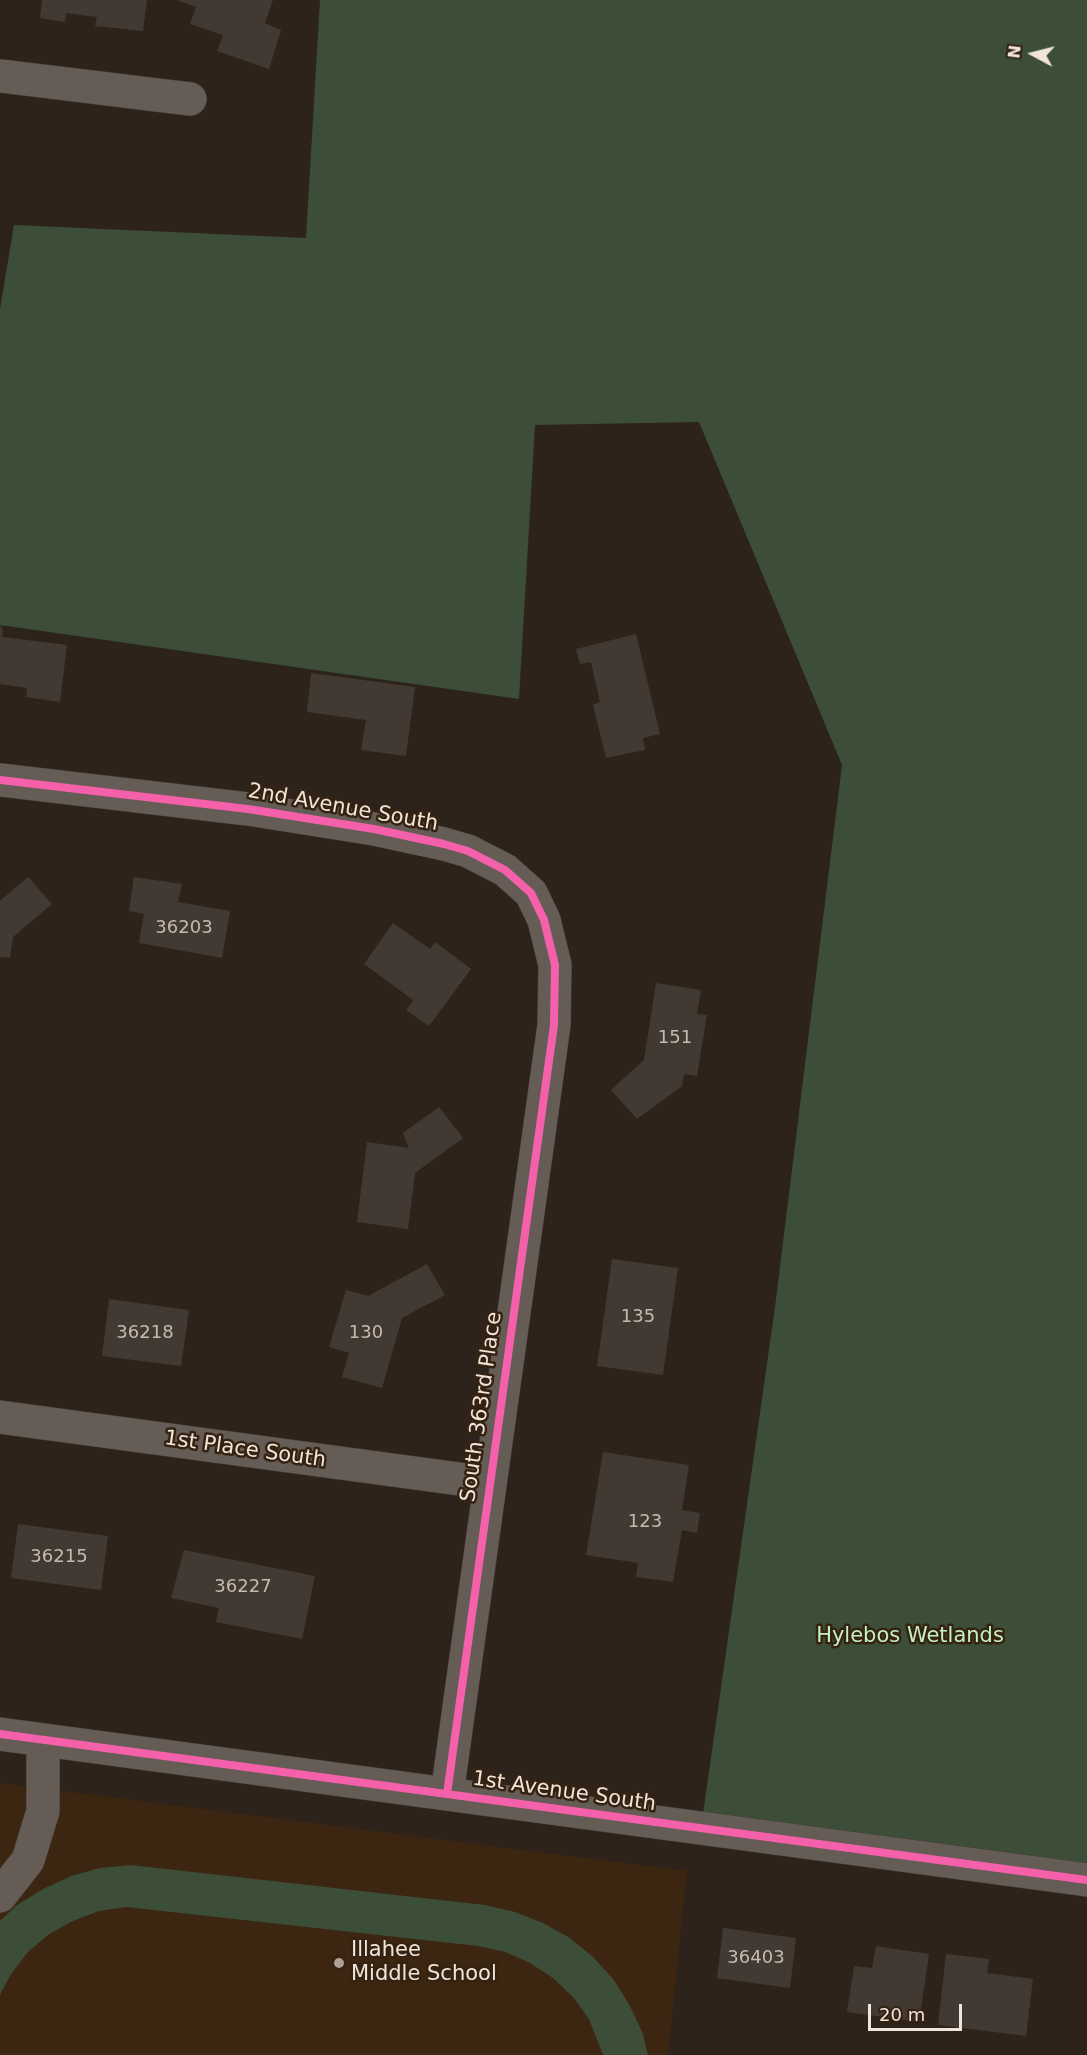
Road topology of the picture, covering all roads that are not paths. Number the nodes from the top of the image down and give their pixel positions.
1 (0, 76) edge
2 (190, 99) dead end
3 (0, 780) edge
4 (554, 1025) joint
5 (0, 1417) edge
6 (489, 1484) junction
7 (0, 1734) edge
8 (43, 1740) junction
9 (447, 1794) junction
10 (1087, 1880) edge
11 (0, 1896) edge

1 - 2 street
3 - 4 street, 2nd Avenue South
4 - 6 street, South 363rd Place
5 - 6 street, 1st Place South
6 - 9 street, South 363rd Place
7 - 8 street, 1st Avenue South
8 - 9 street, 1st Avenue South
8 - 11 street
9 - 10 street, 1st Avenue South

